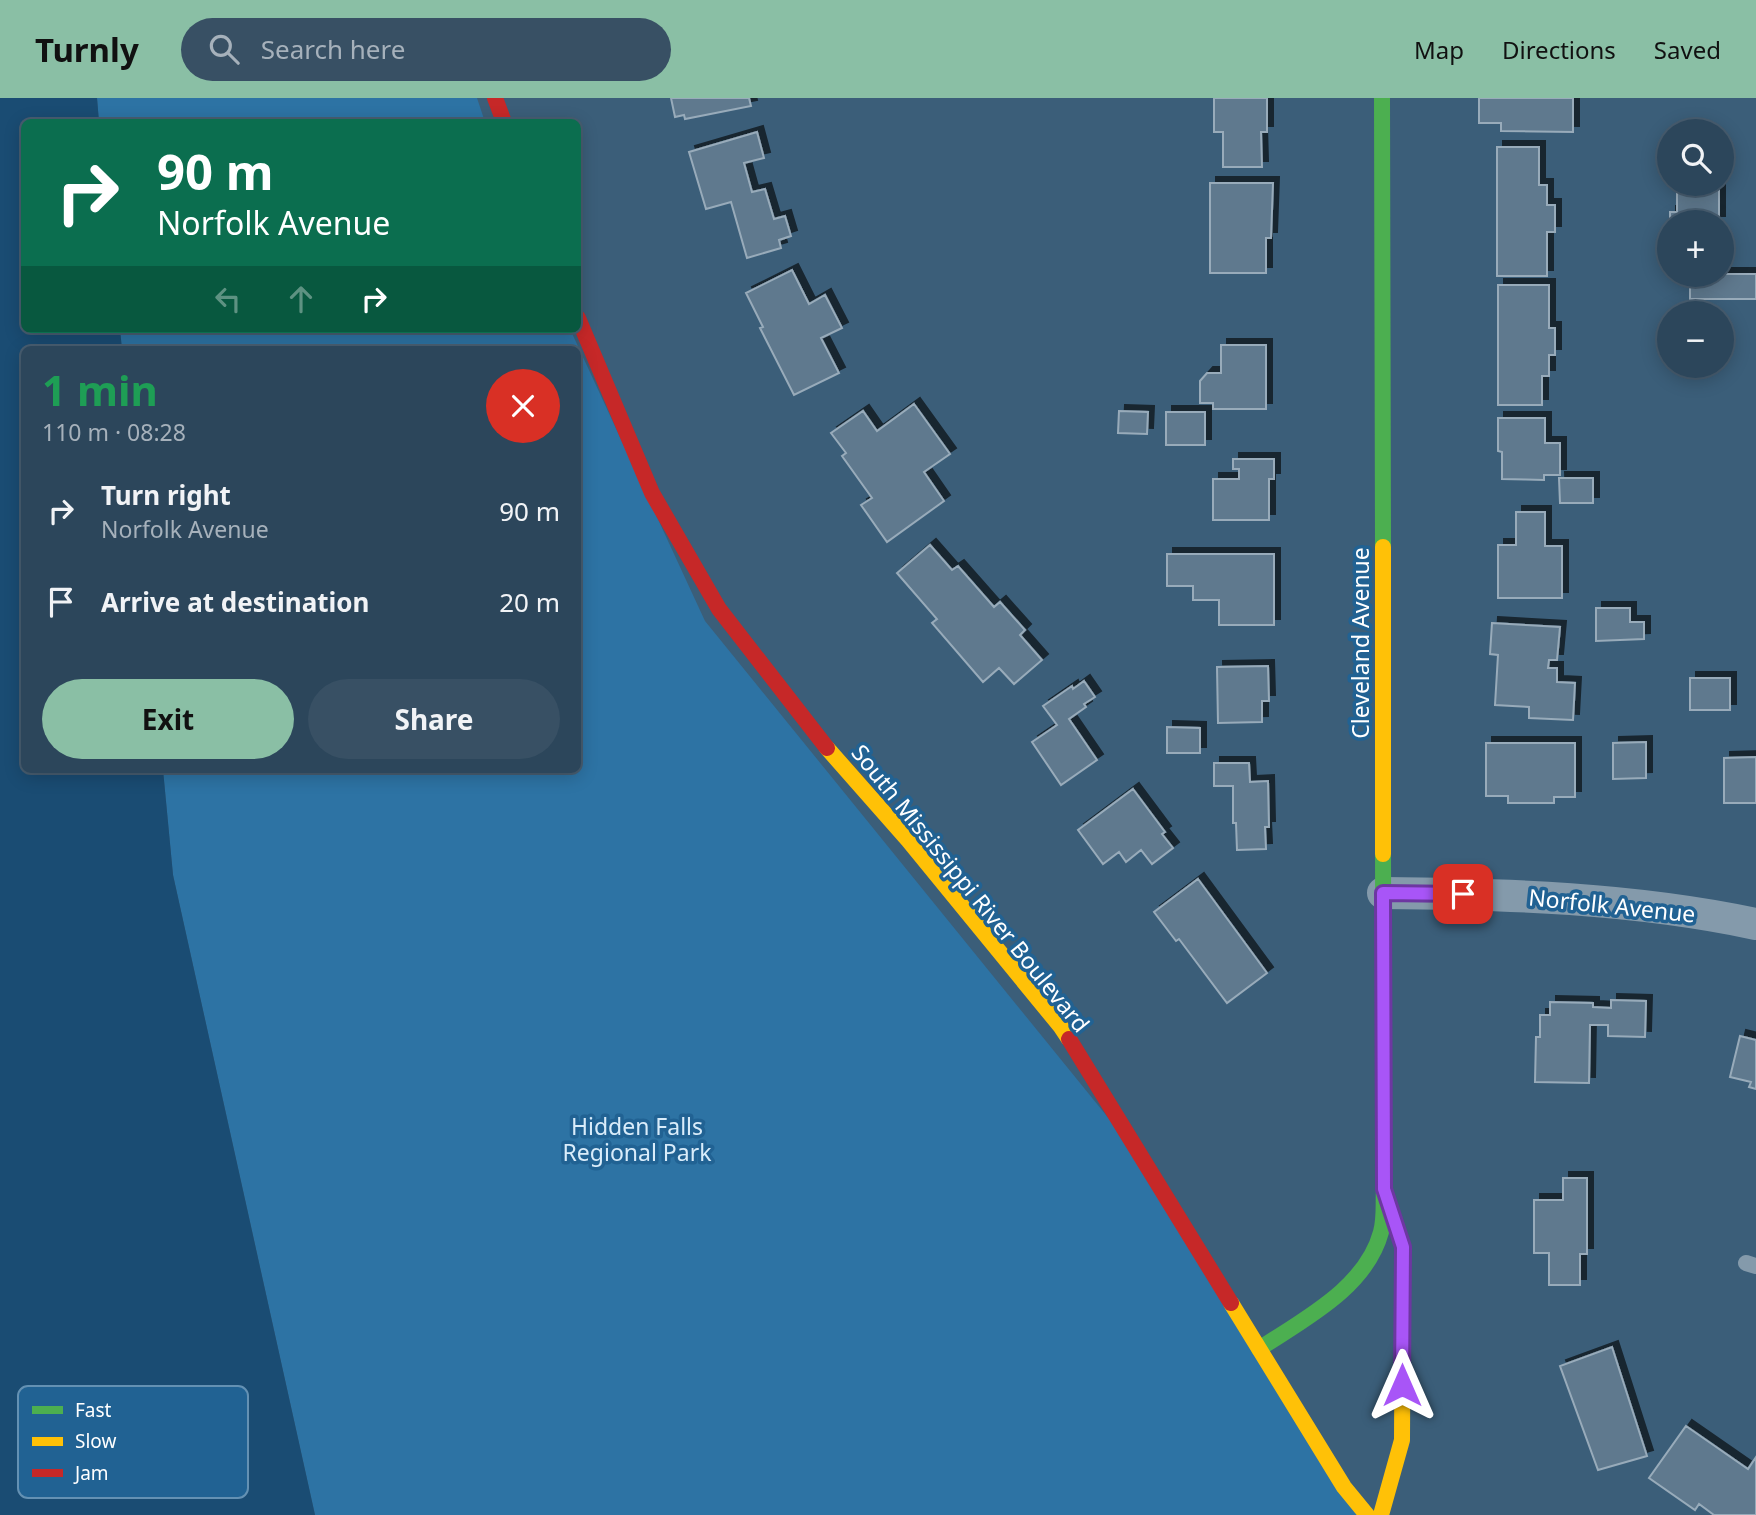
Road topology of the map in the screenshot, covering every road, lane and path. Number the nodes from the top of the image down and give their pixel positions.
1 (495, 98) edge
2 (1382, 98) edge
3 (503, 119) edge
4 (581, 326) edge
5 (1383, 893) junction
6 (1756, 924) edge
7 (1384, 1189) junction
8 (1259, 1349) junction
9 (1367, 1515) edge
10 (1381, 1515) edge

1 - 3 street
2 - 5 street, Cleveland Avenue
4 - 8 street, South Mississippi River Boulevard
5 - 6 street, Norfolk Avenue
5 - 7 street, Cleveland Avenue
7 - 8 street, Cleveland Avenue
7 - 10 street, Cleveland Avenue
8 - 9 street, South Mississippi River Boulevard

